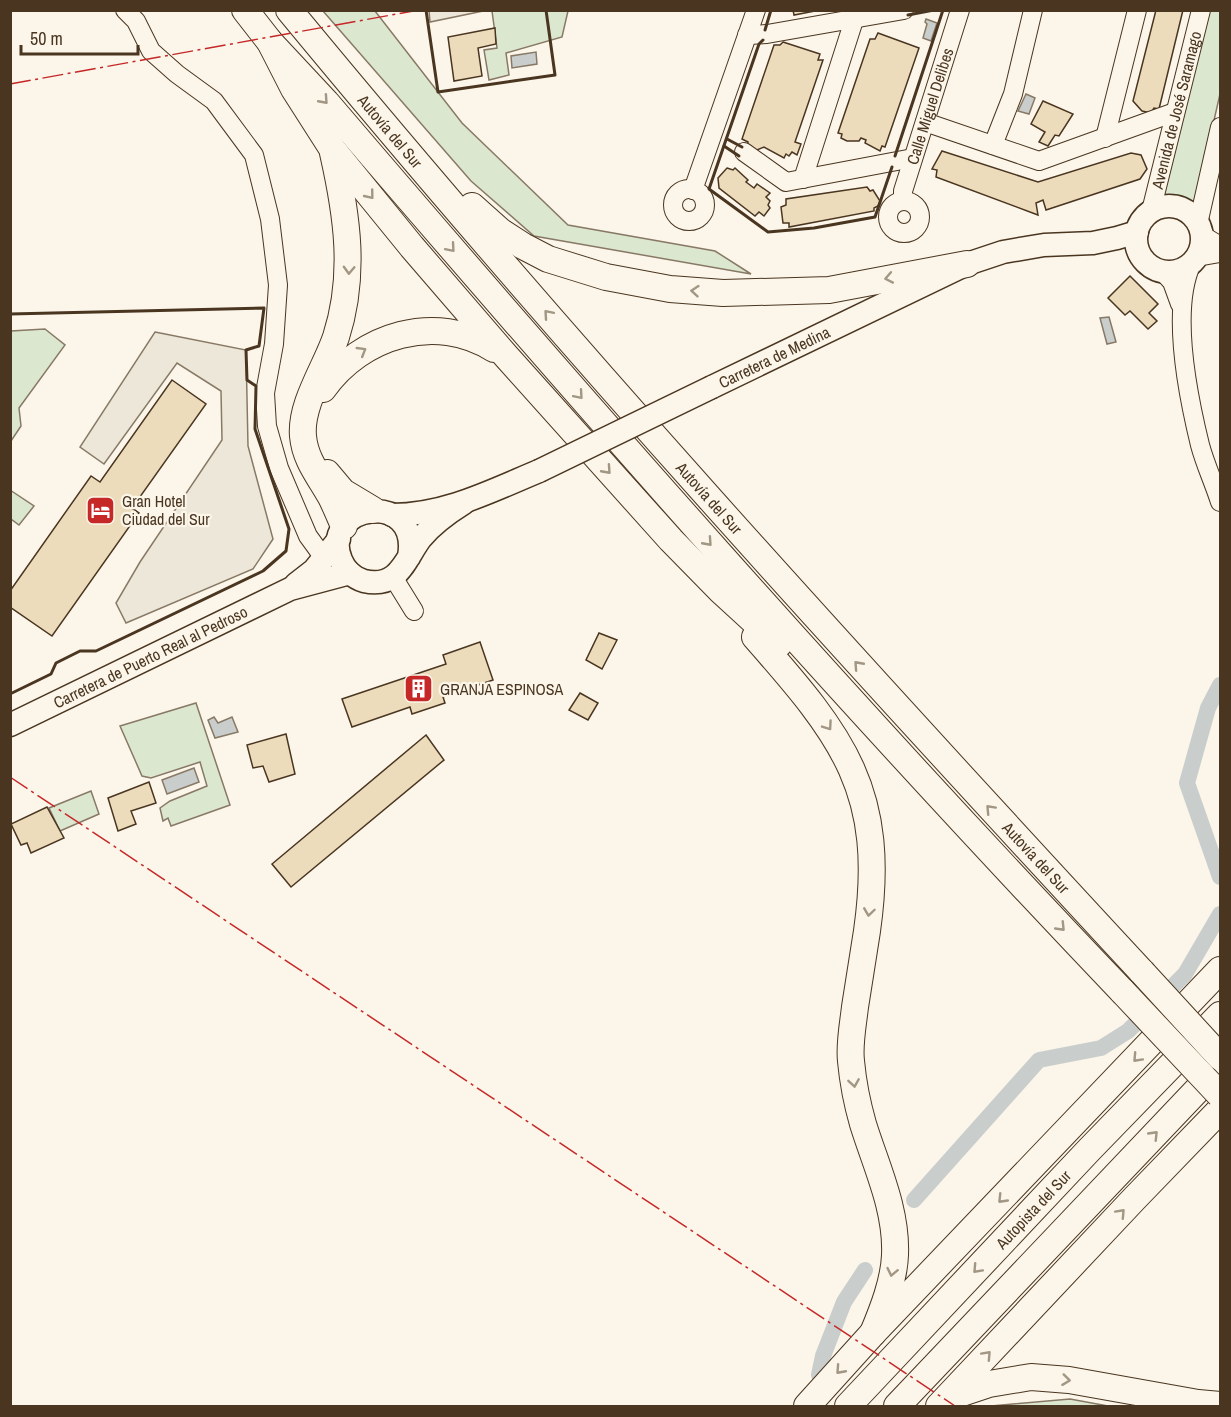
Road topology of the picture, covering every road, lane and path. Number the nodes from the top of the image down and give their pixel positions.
1 (125, 10) edge
2 (245, 10) edge
3 (289, 10) edge
4 (756, 10) edge
5 (904, 10) edge
6 (960, 10) edge
7 (1034, 10) edge
8 (1137, 10) edge
9 (1201, 10) edge
10 (854, 20) junction
11 (747, 35) junction
12 (270, 42) junction
13 (364, 101) junction
14 (1175, 112) junction
15 (925, 122) junction
16 (1219, 136) edge
17 (1105, 138) junction
18 (993, 146) junction
19 (333, 150) junction
20 (744, 152) dead end
21 (913, 158) junction
22 (803, 179) junction
23 (693, 190) dead end
24 (903, 201) dead end
25 (1151, 211) junction
26 (1137, 241) junction
27 (1202, 245) edge
28 (1221, 253) edge
29 (967, 264) junction
30 (1163, 272) junction
31 (1181, 306) junction
32 (506, 356) junction
33 (1221, 502) edge
34 (464, 503) junction
35 (382, 512) junction
36 (341, 533) junction
37 (409, 557) junction
38 (324, 558) junction
39 (350, 573) junction
40 (393, 577) junction
41 (290, 589) junction
42 (721, 591) junction
43 (414, 611) dead end
44 (10, 725) edge
45 (940, 798) junction
46 (1221, 970) edge
47 (1221, 1015) edge
48 (1221, 1057) edge
49 (1221, 1066) edge
50 (1221, 1095) edge
51 (1221, 1110) edge
52 (873, 1333) junction
53 (943, 1402) edge
54 (1221, 1405) edge
55 (807, 1407) edge
56 (848, 1407) edge
57 (897, 1407) edge

1 - 38 street
2 - 12 highway
3 - 13 highway, Autovía del Sur
4 - 11 street
5 - 10 street
6 - 15 street, Calle Miguel Delibes
7 - 18 street
8 - 17 street
9 - 14 street, Avenida de José Saramago
10 - 11 street
10 - 22 street
11 - 23 street
12 - 19 highway
12 -> 45 highway, Autovía del Sur
29 -> 13 highway
48 -> 13 highway, Autovía del Sur, bridge
14 - 17 street
14 - 25 street, Avenida de José Saramago
15 - 18 street
15 - 21 street, Calle Miguel Delibes
16 - 27 street
17 - 18 street
19 -> 32 highway
19 -> 36 highway
20 - 22 street
21 - 22 street
21 - 24 street, Calle Miguel Delibes
25 - 26 main road
25 - 27 main road
26 - 29 main road, Carretera de Medina
26 - 30 main road
27 - 28 street
27 - 30 main road
27 - 31 street
29 - 34 main road, Carretera de Medina, bridge
30 - 31 street
31 - 33 street
35 -> 32 highway
32 -> 42 highway
34 - 35 main road
34 - 37 main road
35 - 36 main road
35 - 37 main road
36 - 38 main road
36 - 39 main road
37 - 40 main road
38 - 41 main road
39 - 40 main road
39 - 41 main road
40 - 43 street
41 - 44 main road, Carretera de Puerto Real al Pedroso
42 - 45 highway
42 -> 52 highway
45 -> 50 highway, Autovía del Sur, bridge
46 -> 52 highway
47 -> 56 highway, Autopista del Sur
57 -> 49 highway
53 -> 51 highway
52 -> 55 highway
53 -> 54 highway

